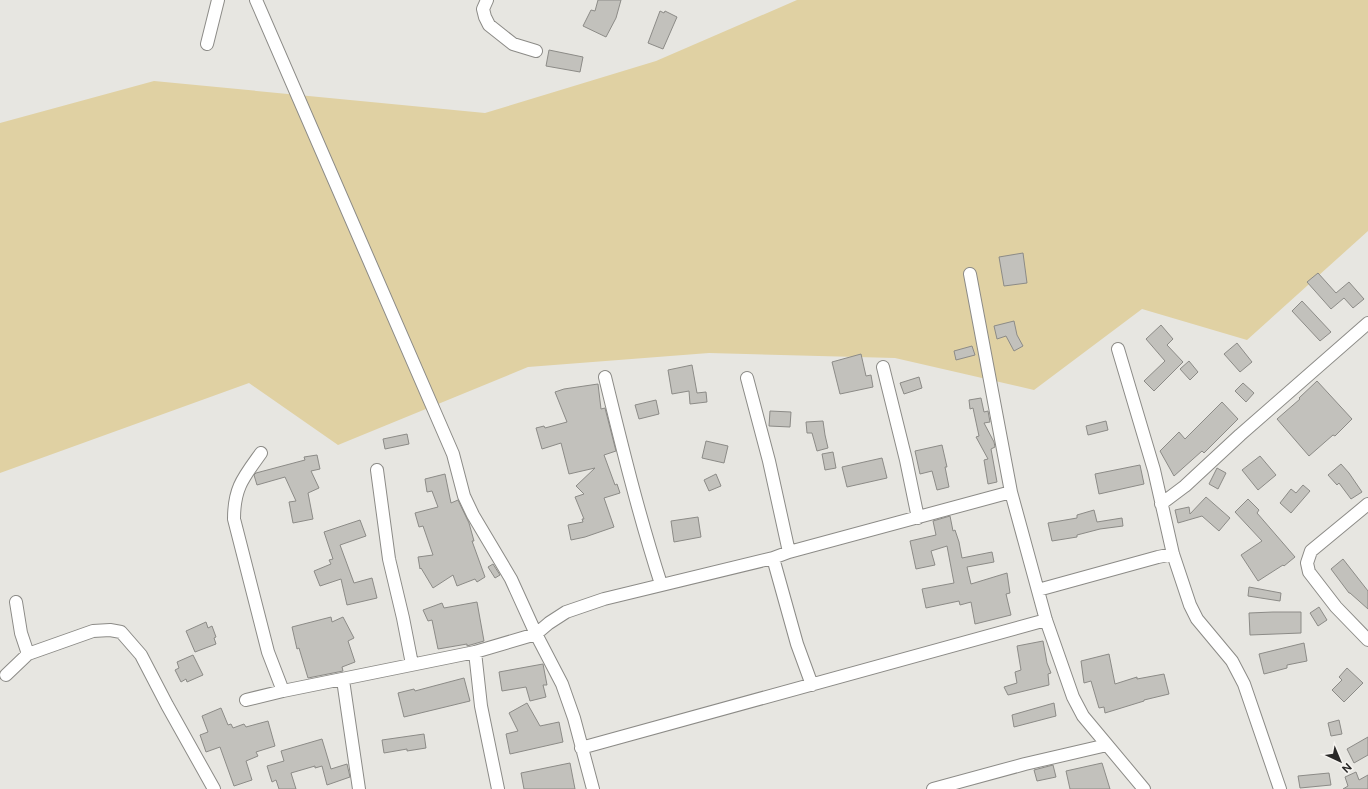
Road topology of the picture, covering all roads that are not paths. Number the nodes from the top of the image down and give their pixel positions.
1 (218, 0) edge
2 (256, 0) edge
3 (487, 0) edge
4 (207, 44) dead end
5 (536, 51) dead end
6 (970, 274) dead end
7 (1368, 323) edge
8 (1118, 349) dead end
9 (883, 367) dead end
10 (605, 377) dead end
11 (747, 378) dead end
12 (260, 453) dead end
13 (377, 470) dead end
14 (1011, 492) junction
15 (1161, 504) junction
16 (1368, 504) edge
17 (918, 518) junction
18 (789, 552) junction
19 (1173, 554) junction
20 (773, 558) junction
21 (661, 584) junction
22 (1038, 590) junction
23 (16, 602) dead end
24 (1046, 620) junction
25 (536, 634) junction
26 (1368, 640) edge
27 (475, 652) junction
28 (28, 654) junction
29 (412, 664) junction
30 (6, 675) dead end
31 (342, 680) junction
32 (812, 685) junction
33 (283, 691) junction
34 (246, 700) dead end
35 (1107, 745) junction
36 (581, 748) junction
37 (214, 789) edge
38 (359, 789) edge
39 (498, 789) edge
40 (593, 789) edge
41 (933, 789) edge
42 (1144, 789) edge
43 (1280, 789) edge

1 - 4 street
2 - 25 street
3 - 5 street
6 - 14 street
7 - 15 street
8 - 15 street
9 - 17 street
10 - 21 street
11 - 18 street
12 - 33 street
13 - 29 street
14 - 17 street
14 - 22 street
15 - 19 street
16 - 26 street
17 - 18 street
18 - 20 street
19 - 22 street
19 - 43 street
20 - 21 street
20 - 32 street
21 - 25 street
22 - 24 street
23 - 28 street
24 - 32 street
24 - 35 street
25 - 27 street
25 - 36 street
27 - 29 street
27 - 39 street
28 - 30 street
28 - 37 street
29 - 31 street
31 - 33 street
31 - 38 street
32 - 36 street
33 - 34 street
35 - 41 street
35 - 42 street
36 - 40 street

